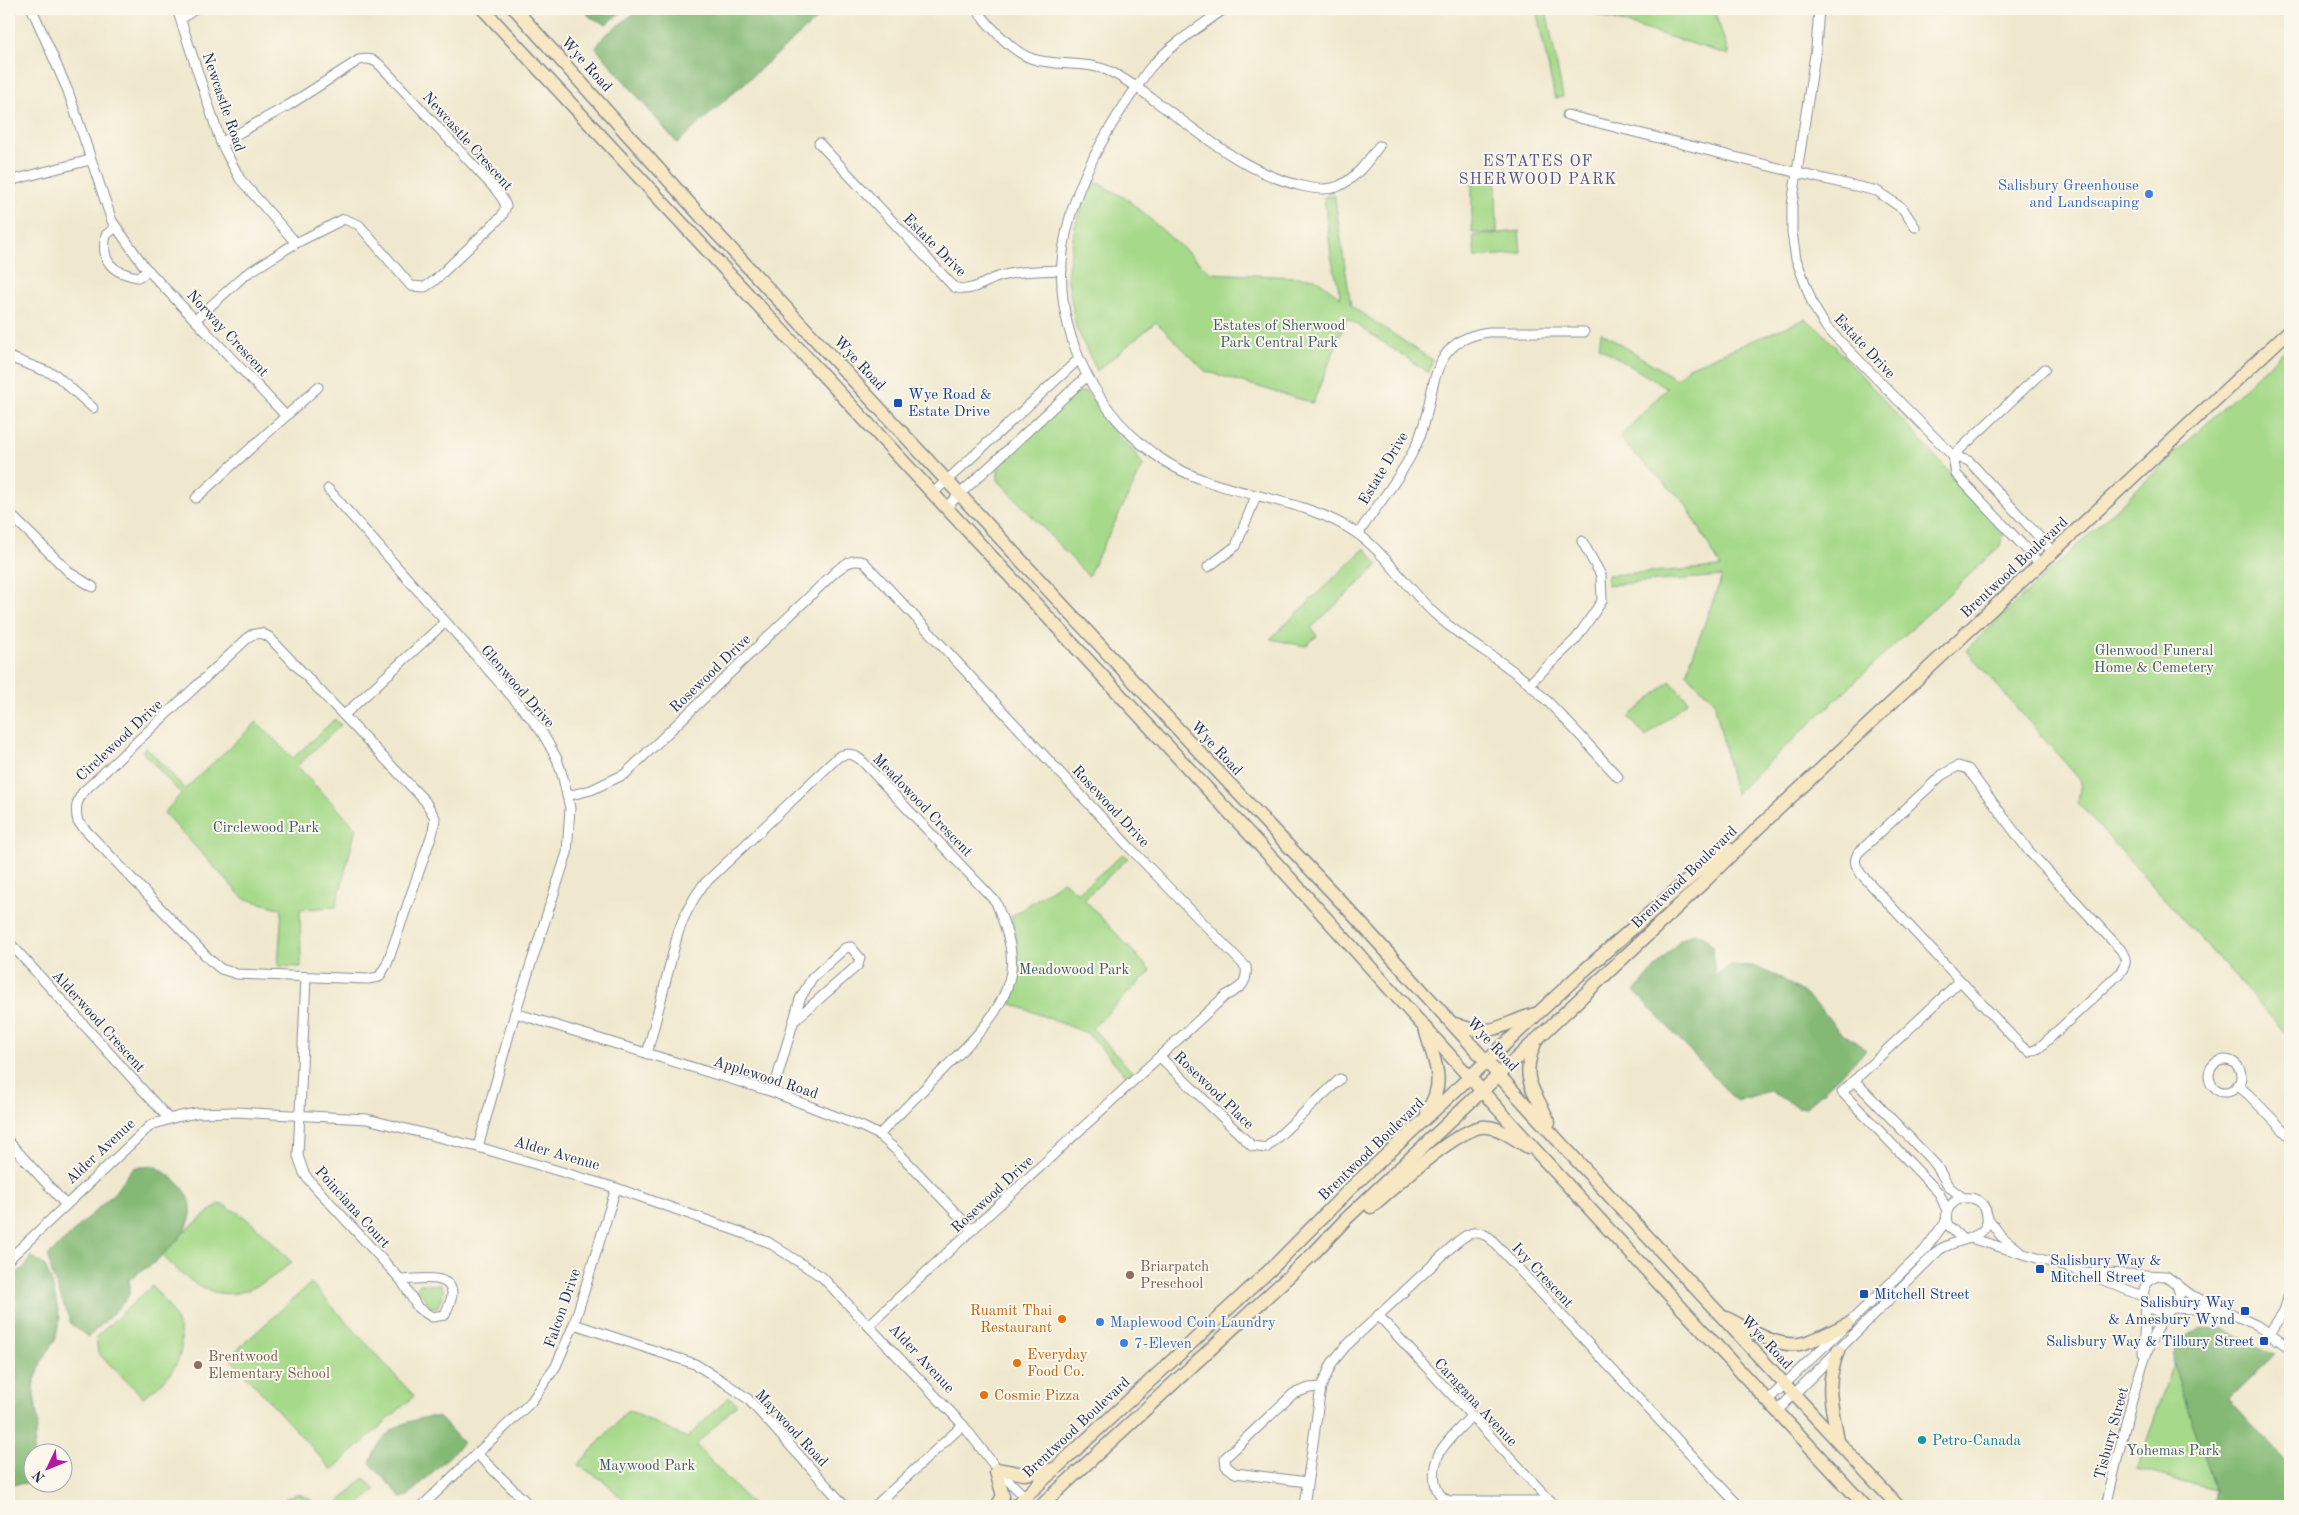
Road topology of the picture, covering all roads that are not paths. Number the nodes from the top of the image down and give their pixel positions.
1 (32, 9) edge
2 (177, 9) edge
3 (195, 9) edge
4 (482, 9) edge
5 (515, 9) edge
6 (977, 9) edge
7 (1224, 9) edge
8 (1819, 9) edge
9 (181, 19) junction
10 (1137, 88) junction
11 (1566, 116) dead end
12 (220, 143) junction
13 (818, 143) dead end
14 (1379, 146) dead end
15 (90, 160) junction
16 (1798, 173) junction
17 (9, 181) edge
18 (116, 227) junction
19 (1915, 228) dead end
20 (296, 243) junction
21 (1062, 270) junction
22 (149, 271) junction
23 (196, 319) junction
24 (2290, 330) edge
25 (1584, 332) dead end
26 (9, 357) edge
27 (1079, 359) junction
28 (2045, 369) dead end
29 (1087, 376) junction
30 (318, 387) dead end
31 (93, 408) dead end
32 (286, 416) junction
33 (1953, 456) junction
34 (946, 480) junction
35 (328, 489) dead end
36 (932, 493) junction
37 (959, 494) junction
38 (1256, 496) junction
39 (196, 498) dead end
40 (946, 507) junction
41 (9, 513) edge
42 (1358, 534) junction
43 (1582, 541) dead end
44 (2053, 552) junction
45 (2041, 565) junction
46 (1208, 567) dead end
47 (93, 587) dead end
48 (444, 622) junction
49 (1529, 684) junction
50 (344, 715) junction
51 (1618, 777) dead end
52 (566, 796) junction
53 (1759, 827) junction
54 (9, 942) edge
55 (1579, 975) junction
56 (306, 977) junction
57 (1960, 981) junction
58 (1439, 1011) junction
59 (515, 1013) junction
60 (1537, 1013) junction
61 (795, 1020) junction
62 (1424, 1026) junction
63 (1536, 1040) junction
64 (647, 1054) junction
65 (1160, 1057) junction
66 (1493, 1069) junction
67 (1471, 1077) junction
68 (1340, 1078) dead end
69 (1854, 1080) junction
70 (2237, 1085) dead end
71 (1483, 1091) junction
72 (773, 1092) junction
73 (299, 1116) junction
74 (169, 1119) junction
75 (1416, 1127) junction
76 (879, 1135) junction
77 (1554, 1136) junction
78 (2290, 1137) edge
79 (9, 1142) edge
80 (478, 1147) junction
81 (1537, 1152) junction
82 (616, 1188) junction
83 (1962, 1197) junction
84 (66, 1205) junction
85 (1947, 1216) junction
86 (1987, 1217) junction
87 (972, 1230) junction
88 (1966, 1239) junction
89 (2022, 1253) junction
90 (1313, 1254) junction
91 (9, 1259) edge
92 (2084, 1272) junction
93 (2160, 1276) junction
94 (401, 1280) junction
95 (2176, 1283) junction
96 (2290, 1292) edge
97 (2145, 1300) junction
98 (2171, 1309) junction
99 (2287, 1309) edge
100 (2224, 1311) junction
101 (1719, 1314) junction
102 (1378, 1315) junction
103 (574, 1324) junction
104 (1847, 1324) junction
105 (869, 1325) junction
106 (2270, 1332) junction
107 (2290, 1348) edge
108 (1838, 1351) junction
109 (2142, 1366) junction
110 (1784, 1384) junction
111 (1321, 1387) junction
112 (1794, 1395) junction
113 (1767, 1401) junction
114 (1777, 1411) junction
115 (1471, 1416) junction
116 (964, 1425) junction
117 (1838, 1441) junction
118 (476, 1453) junction
119 (997, 1468) junction
120 (1055, 1469) junction
121 (1307, 1482) junction
122 (1064, 1485) junction
123 (1025, 1497) junction
124 (1553, 1504) edge
125 (422, 1506) edge
126 (530, 1506) edge
127 (845, 1506) edge
128 (876, 1506) edge
129 (997, 1506) edge
130 (1015, 1506) edge
131 (1034, 1506) edge
132 (1042, 1506) edge
133 (1057, 1506) edge
134 (1304, 1506) edge
135 (1739, 1506) edge
136 (1865, 1506) edge
137 (1898, 1506) edge
138 (2106, 1506) edge

1 - 15 street, Norway Crescent
2 - 9 street, Newcastle Road
3 - 9 street
4 - 36 main road
5 - 34 main road, Wye Road
6 - 10 street
7 - 10 street
8 - 16 street, Estate Drive
9 - 12 street, Newcastle Road
10 - 14 street
10 - 21 street
11 - 16 street
12 - 20 street, Newcastle Road
12 - 20 street, Newcastle Crescent
13 - 21 street, Estate Drive
15 - 17 street
15 - 18 street, Norway Crescent
16 - 19 street
16 - 33 street, Estate Drive
18 - 22 street, Norway Crescent
18 - 22 street
20 - 23 street, Newcastle Crescent
21 - 27 street
22 - 23 street, Norway Crescent
23 - 32 street, Norway Crescent
24 - 44 main road, Brentwood Boulevard
25 - 42 street, Estate Drive
26 - 31 street
27 - 29 street
27 - 34 street
28 - 33 street
29 - 37 street
29 - 38 street
30 - 32 street
32 - 39 street
33 - 44 street, Estate Drive
33 - 45 street, Estate Drive
34 - 36 street
34 - 37 main road, Wye Road
35 - 48 street, Glenwood Drive
36 - 40 main road
37 - 40 street
37 - 58 main road, Wye Road
38 - 42 street
38 - 46 street
40 - 62 main road
41 - 47 street
42 - 49 street
43 - 49 street
44 - 45 main road, Brentwood Boulevard
45 - 53 main road, Brentwood Boulevard
48 - 50 street
48 - 52 street, Glenwood Drive
49 - 51 street
50 - 56 street, Circlewood Drive
50 - 56 street, Circlewood Drive
52 - 59 street, Glenwood Drive
52 - 65 street, Rosewood Drive
53 - 55 main road, Brentwood Boulevard
53 - 63 main road, Brentwood Boulevard
54 - 74 street, Alderwood Crescent
55 - 60 main road, Brentwood Boulevard
55 - 66 main road
56 - 73 street
57 - 57 street
57 - 69 street
58 - 60 main road
58 - 66 main road, Wye Road
59 - 64 street, Applewood Road
59 - 80 street, Glenwood Drive
60 - 66 main road, Brentwood Boulevard
61 - 61 street
61 - 72 street
62 - 67 main road
62 - 75 main road
63 - 66 main road, Brentwood Boulevard
63 - 77 main road
64 - 72 street, Applewood Road
64 - 76 street, Meadowood Crescent
65 - 68 street, Rosewood Place
65 - 87 street, Rosewood Drive
66 - 67 main road, Brentwood Boulevard
66 - 71 main road, Brentwood Boulevard
66 - 77 main road, Wye Road
67 - 71 main road
67 - 75 main road, Brentwood Boulevard
69 - 83 street
69 - 85 street
70 - 78 street
71 - 81 main road
71 - 90 main road, Brentwood Boulevard
72 - 76 street, Applewood Road
73 - 74 street, Alder Avenue
73 - 80 street, Alder Avenue
73 - 94 street, Poinciana Court
74 - 84 street, Alder Avenue
75 - 120 main road, Brentwood Boulevard
76 - 87 street, Applewood Road
77 - 101 main road, Wye Road
79 - 84 street
80 - 82 street, Alder Avenue
81 - 90 main road
81 - 113 main road
82 - 103 street, Falcon Drive
82 - 105 street, Alder Avenue
83 - 85 street
83 - 86 street
84 - 91 street, Alder Avenue
85 - 88 street
85 - 104 street
86 - 88 street
86 - 89 street
87 - 105 street, Rosewood Drive
88 - 89 street
88 - 108 street
89 - 92 street
90 - 122 main road, Brentwood Boulevard
92 - 93 street
92 - 97 street
93 - 95 street
93 - 97 street
94 - 94 street, Poinciana Court
95 - 98 street
95 - 100 street
96 - 99 street
97 - 98 street
97 - 109 street, Tisbury Street
98 - 100 street
98 - 109 street, Tisbury Street
99 - 106 street
100 - 106 street
101 - 104 main road
101 - 110 main road, Wye Road
102 - 111 street, Ivy Crescent
102 - 115 street, Caragana Avenue
102 - 135 street, Ivy Crescent
103 - 118 street, Falcon Drive
103 - 127 street, Maywood Road
104 - 110 street
105 - 116 street, Alder Avenue
106 - 107 street
108 - 112 street
108 - 117 main road
109 - 138 street, Tisbury Street
110 - 112 main road, Wye Road
110 - 113 street
111 - 121 street, Ivy Crescent
111 - 121 street
112 - 114 street
112 - 117 main road, Wye Road
113 - 114 main road
114 - 136 main road
115 - 124 street, Caragana Avenue
115 - 124 street
116 - 119 street, Alder Avenue
116 - 128 street
117 - 137 main road, Wye Road
118 - 125 street, Falcon Drive
118 - 126 street
119 - 120 main road
119 - 123 street, Alder Avenue
119 - 129 main road
120 - 123 main road, Brentwood Boulevard
121 - 134 street, Ivy Crescent
122 - 132 main road, Brentwood Boulevard
122 - 133 main road
123 - 130 main road, Brentwood Boulevard
123 - 131 main road, Alder Avenue

